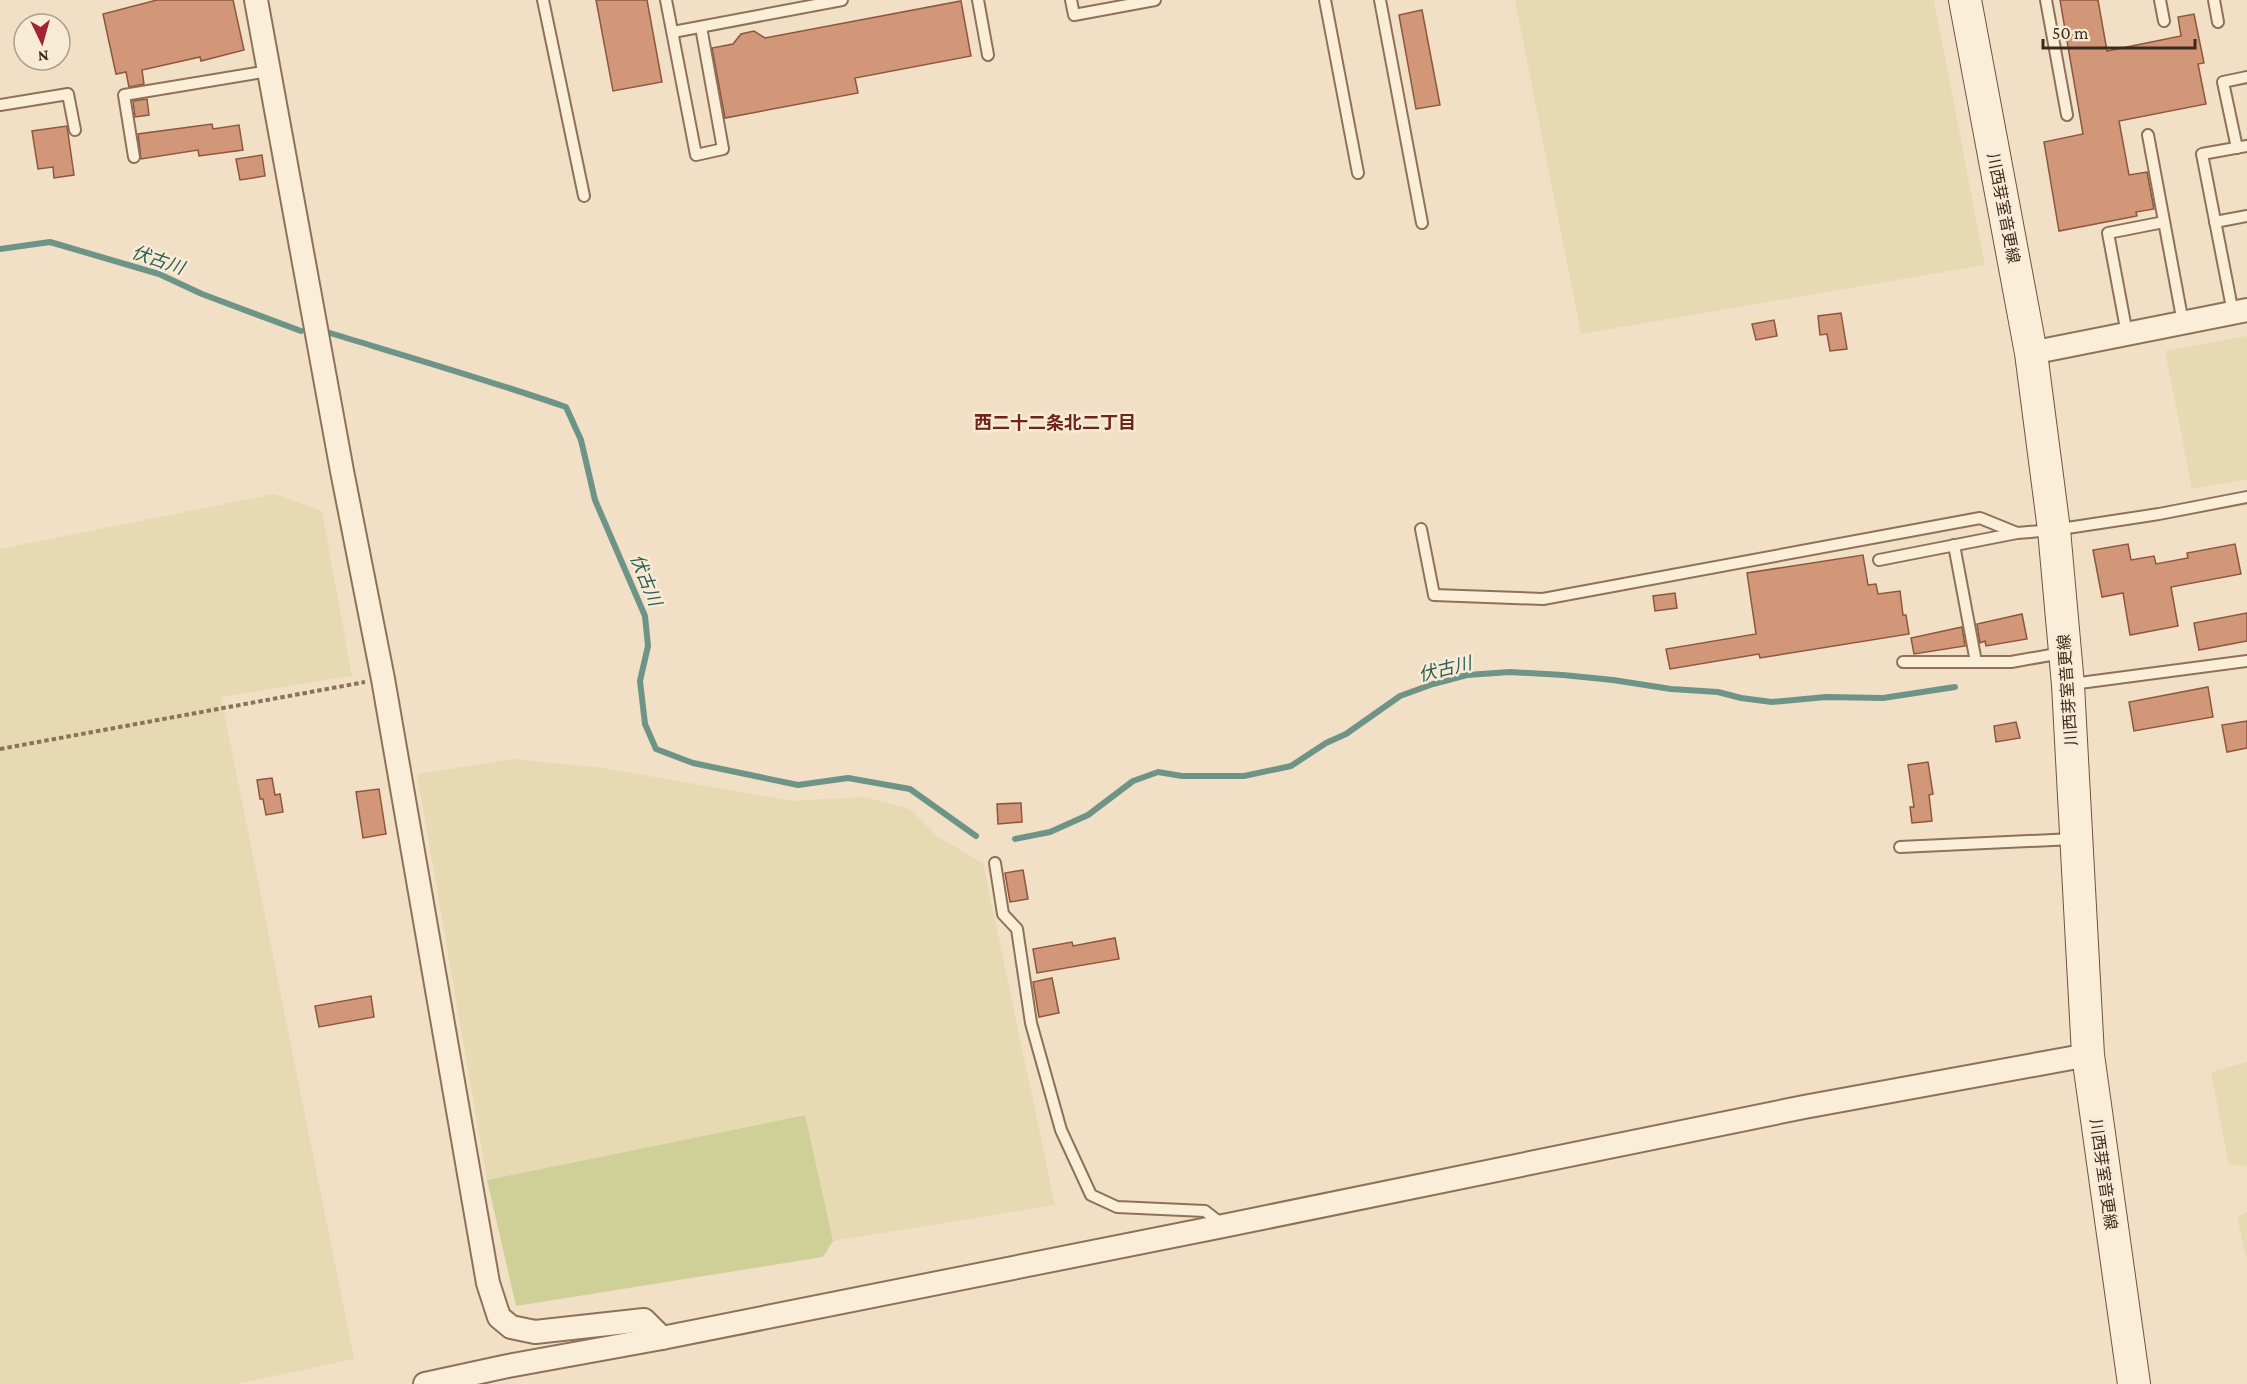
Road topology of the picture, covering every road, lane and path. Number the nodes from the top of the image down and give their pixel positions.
1 (256, 0) edge
2 (543, 0) edge
3 (666, 0) edge
4 (842, 0) edge
5 (978, 0) edge
6 (1071, 0) edge
7 (1155, 0) edge
8 (1324, 0) edge
9 (1380, 0) edge
10 (1965, 0) edge
11 (2046, 0) edge
12 (2160, 0) edge
13 (2214, 0) edge
14 (2164, 21) dead end
15 (2218, 22) dead end
16 (702, 27) junction
17 (673, 33) junction
18 (988, 55) dead end
19 (269, 71) junction
20 (2247, 77) edge
21 (0, 105) edge
22 (2067, 115) dead end
23 (75, 130) dead end
24 (2148, 135) dead end
25 (2242, 147) edge
26 (134, 157) dead end
27 (1358, 173) dead end
28 (584, 196) dead end
29 (2247, 216) edge
30 (2164, 222) junction
31 (2215, 222) junction
32 (1422, 223) dead end
33 (2240, 311) edge
34 (2183, 322) junction
35 (2127, 334) junction
36 (2031, 353) junction
37 (2247, 497) edge
38 (1421, 529) dead end
39 (2054, 530) junction
40 (2017, 533) junction
41 (1954, 545) junction
42 (1879, 560) dead end
43 (2066, 652) junction
44 (2247, 661) edge
45 (1903, 662) dead end
46 (1977, 662) junction
47 (383, 679) junction
48 (2068, 685) junction
49 (0, 749) edge
50 (2076, 838) junction
51 (1900, 847) dead end
52 (996, 863) dead end
53 (2088, 1055) junction
54 (1223, 1226) junction
55 (662, 1338) junction
56 (425, 1384) edge
57 (2134, 1384) edge

1 - 19 street
2 - 28 lane
3 - 17 lane
4 - 16 lane
5 - 18 lane
6 - 7 lane
8 - 27 lane
9 - 32 lane
10 - 36 main road, 川西芽室音更線
11 - 22 lane
12 - 14 lane
13 - 15 lane
16 - 17 lane
16 - 17 lane
19 - 26 lane
19 - 47 street
20 - 25 lane
21 - 23 lane
24 - 30 lane
25 - 31 lane
29 - 31 lane
30 - 34 lane
30 - 35 lane
31 - 33 lane
33 - 34 street
34 - 35 street
35 - 36 street
36 - 39 main road, 川西芽室音更線
37 - 39 lane
38 - 40 lane
39 - 40 lane
39 - 43 main road, 川西芽室音更線
40 - 41 lane
41 - 42 lane
41 - 46 lane
43 - 46 lane
43 - 48 main road, 川西芽室音更線
44 - 48 lane
45 - 46 lane
47 - 49 path
47 - 55 street
48 - 50 main road, 川西芽室音更線
50 - 51 lane
50 - 53 main road, 川西芽室音更線
52 - 54 lane
53 - 54 street
53 - 57 main road, 川西芽室音更線
54 - 55 street
55 - 56 street

